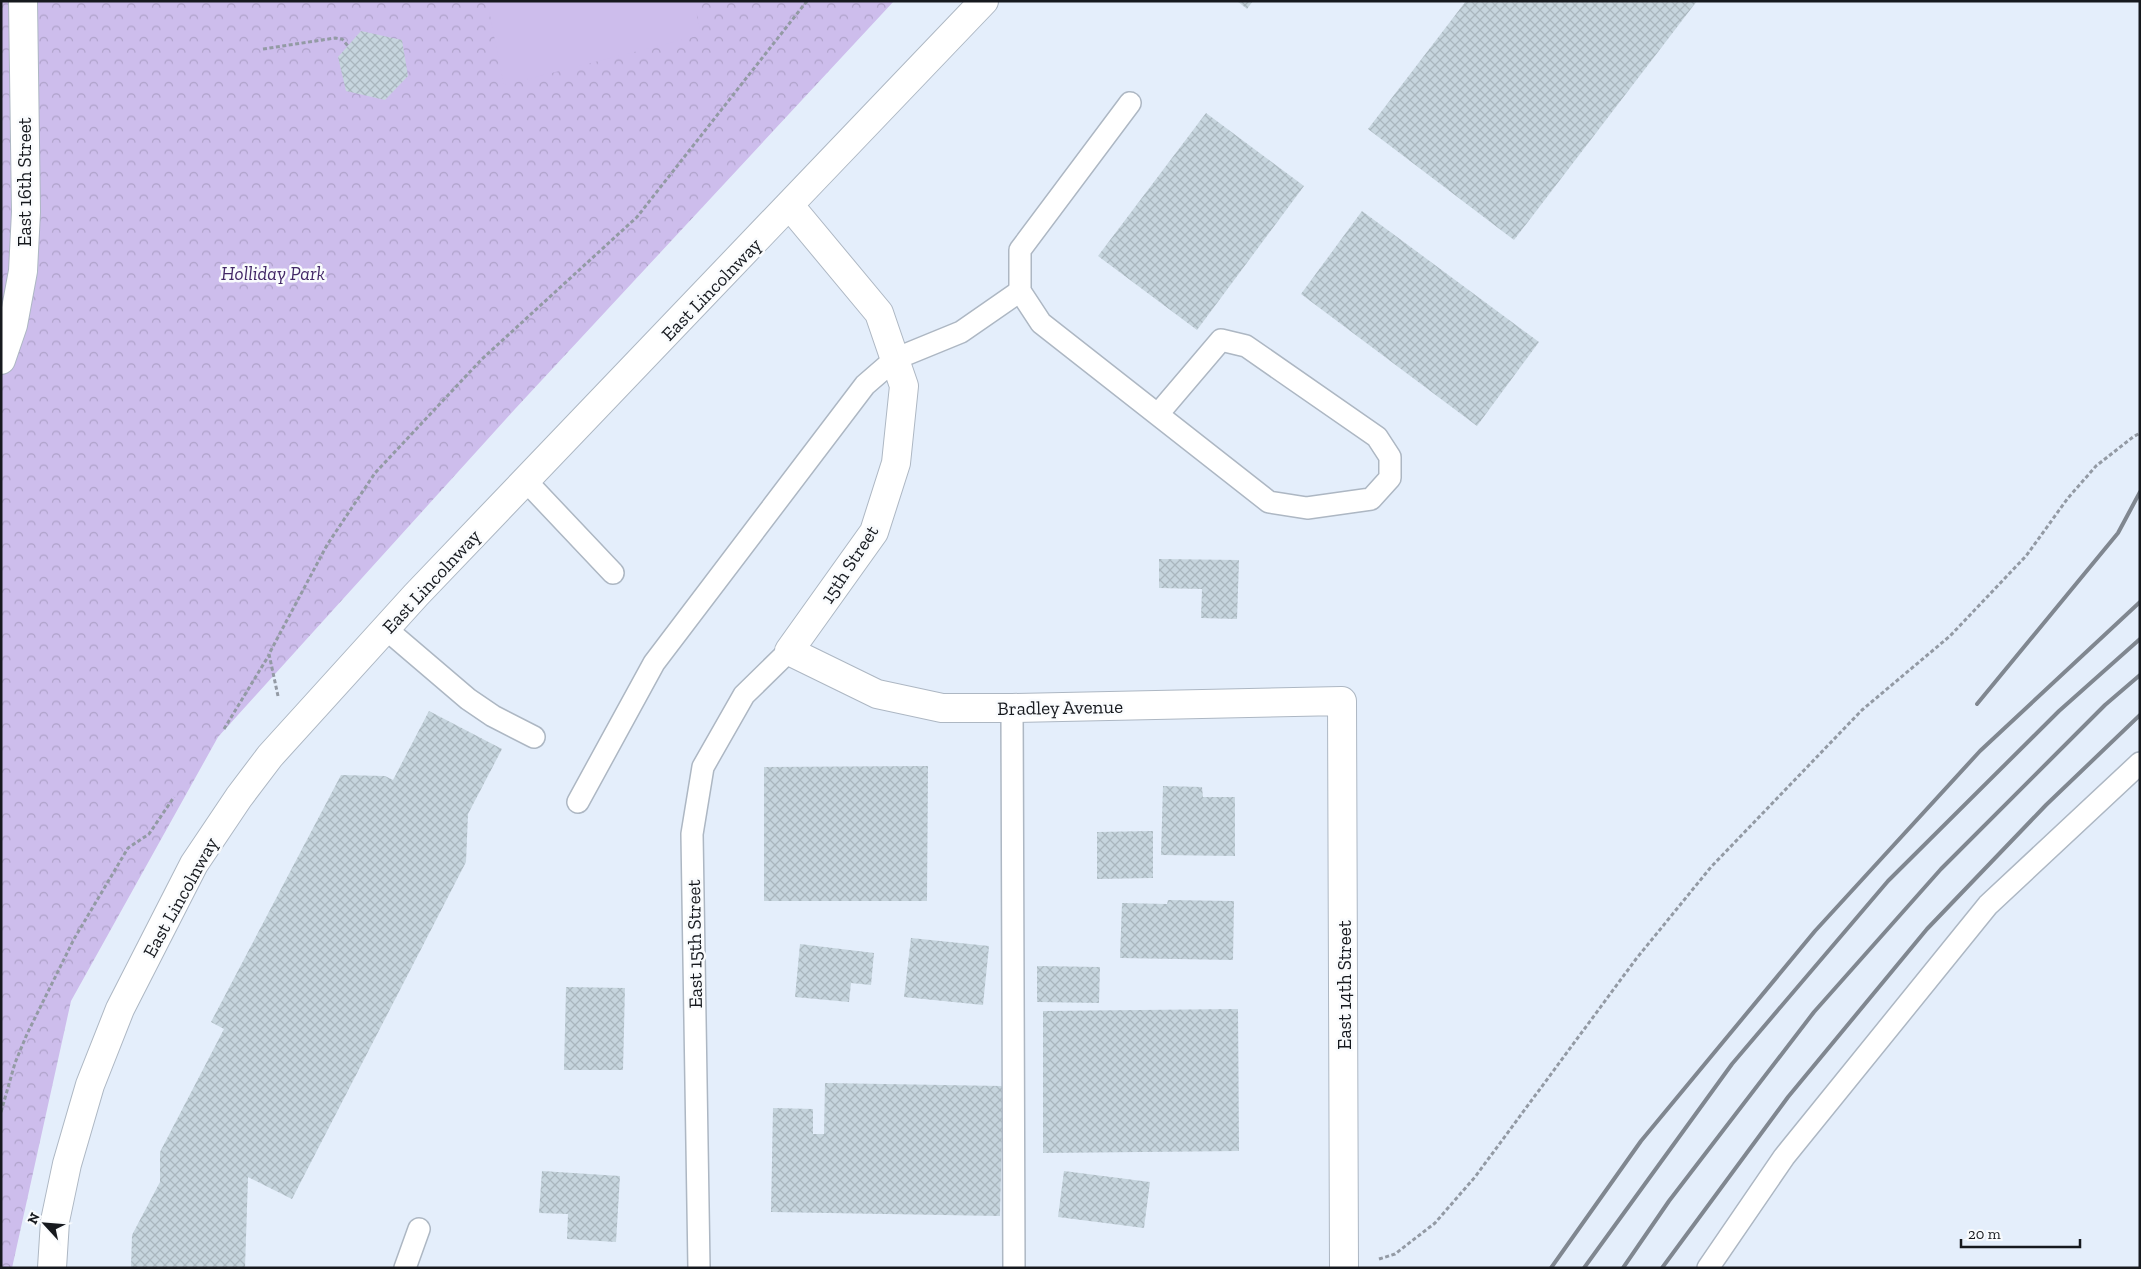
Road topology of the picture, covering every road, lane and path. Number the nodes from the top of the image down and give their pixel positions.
1 (23, 1) edge
2 (807, 1) edge
3 (984, 1) edge
4 (348, 46) dead end
5 (263, 49) dead end
6 (1130, 103) dead end
7 (790, 206) junction
8 (1020, 291) junction
9 (895, 359) junction
10 (1, 360) edge
11 (1158, 414) junction
12 (2140, 433) edge
13 (526, 481) junction
14 (613, 573) dead end
15 (386, 629) junction
16 (789, 651) junction
17 (269, 654) junction
18 (1342, 701) joint
19 (1012, 708) junction
20 (224, 729) dead end
21 (287, 738) junction
22 (534, 738) dead end
23 (2140, 763) edge
24 (174, 797) dead end
25 (578, 802) dead end
26 (1, 1112) edge
27 (419, 1229) dead end
28 (1378, 1259) dead end
29 (52, 1268) edge
30 (405, 1268) edge
31 (699, 1268) edge
32 (1014, 1268) edge
33 (1344, 1268) edge
34 (1708, 1268) edge

1 - 10 street, East 16th Street
2 - 17 path
3 - 7 street, East Lincolnway
4 - 5 path
6 - 8 lane
7 - 9 street, 15th Street
7 - 13 street, East Lincolnway
8 - 9 lane
8 - 11 lane
9 - 16 street, 15th Street
9 - 25 lane
11 - 11 lane
12 - 28 path
13 - 14 lane
13 - 15 street, East Lincolnway
15 - 21 street, East Lincolnway
15 - 22 lane
16 - 19 street, Bradley Avenue
16 - 31 lane, East 15th Street
17 - 20 path
17 - 21 path
18 - 19 street, Bradley Avenue
18 - 33 street, East 14th Street
19 - 32 lane
21 - 29 street, East Lincolnway
23 - 34 lane
24 - 26 path
27 - 30 lane

